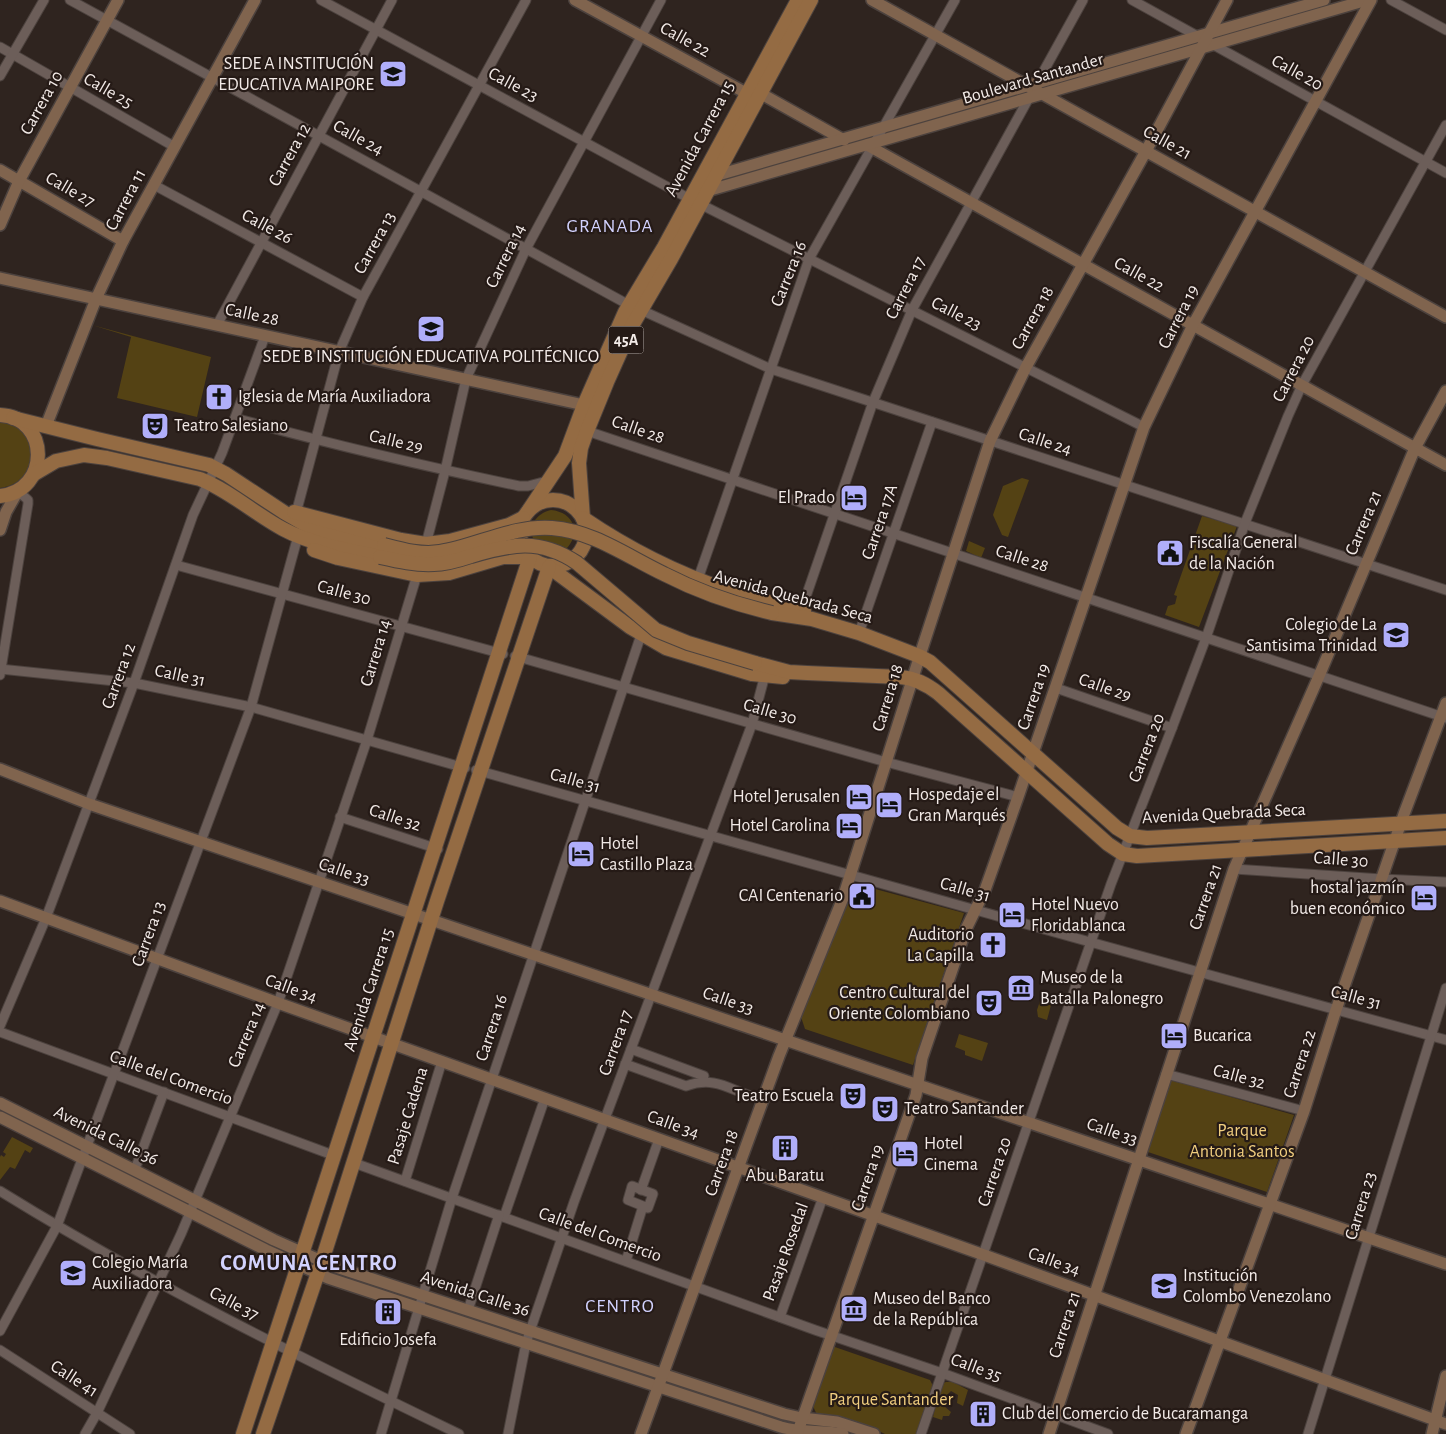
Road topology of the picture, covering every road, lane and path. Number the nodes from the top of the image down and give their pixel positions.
1 (44, 0) edge
2 (70, 0) edge
3 (118, 0) edge
4 (255, 0) edge
5 (321, 0) edge
6 (392, 0) edge
7 (526, 0) edge
8 (575, 0) edge
9 (661, 0) edge
10 (798, 0) edge
11 (812, 0) edge
12 (872, 0) edge
13 (955, 0) edge
14 (1083, 0) edge
15 (1132, 0) edge
16 (1227, 0) edge
17 (1324, 0) edge
18 (1369, 0) edge
19 (1391, 0) edge
20 (107, 20) junction
21 (376, 30) junction
22 (1446, 30) edge
23 (935, 35) junction
24 (641, 36) junction
25 (1205, 40) junction
26 (0, 47) edge
27 (12, 54) junction
28 (0, 76) edge
29 (213, 78) junction
30 (479, 86) junction
31 (70, 87) junction
32 (1034, 90) junction
33 (753, 93) junction
34 (1315, 101) junction
35 (1446, 125) edge
36 (884, 127) junction
37 (319, 136) junction
38 (842, 139) junction
39 (584, 142) junction
40 (868, 146) junction
41 (175, 147) junction
42 (1146, 152) junction
43 (1426, 162) junction
44 (0, 170) edge
45 (1446, 173) edge
46 (716, 176) junction
47 (19, 181) junction
48 (154, 184) junction
49 (704, 185) junction
50 (422, 192) junction
51 (695, 202) junction
52 (971, 203) junction
53 (1255, 212) junction
54 (0, 225) edge
55 (123, 241) junction
56 (261, 242) junction
57 (526, 248) junction
58 (809, 259) junction
59 (1083, 264) junction
60 (1365, 272) junction
61 (0, 278) edge
62 (364, 297) junction
63 (96, 299) junction
64 (635, 308) junction
65 (912, 310) junction
66 (1446, 317) edge
67 (217, 325) junction
68 (1193, 325) junction
69 (265, 336) junction
70 (339, 352) junction
71 (1026, 367) junction
72 (771, 370) junction
73 (466, 379) junction
74 (1302, 385) junction
75 (1446, 391) edge
76 (872, 402) junction
77 (584, 405) junction
78 (7, 416) edge
79 (235, 418) junction
80 (932, 422) junction
81 (46, 426) junction
82 (1144, 426) junction
83 (588, 431) junction
84 (316, 440) junction
85 (990, 442) junction
86 (1415, 448) junction
87 (1446, 465) edge
88 (215, 468) junction
89 (445, 471) junction
90 (34, 474) junction
91 (550, 480) junction
92 (732, 480) junction
93 (208, 482) junction
94 (1125, 485) junction
95 (18, 491) junction
96 (0, 496) edge
97 (526, 514) junction
98 (834, 514) junction
99 (295, 515) junction
100 (583, 518) junction
101 (1245, 523) junction
102 (0, 530) edge
103 (893, 534) junction
104 (297, 540) junction
105 (426, 544) junction
106 (382, 551) junction
107 (953, 554) junction
108 (530, 558) junction
109 (1366, 564) junction
110 (176, 565) junction
111 (549, 566) junction
112 (418, 575) junction
113 (698, 579) junction
114 (1446, 590) edge
115 (281, 593) junction
116 (1086, 598) junction
117 (801, 611) junction
118 (402, 626) junction
119 (859, 632) junction
120 (641, 634) junction
121 (1206, 638) junction
122 (501, 653) junction
123 (516, 656) junction
124 (920, 656) junction
125 (763, 669) junction
126 (0, 671) edge
127 (1319, 676) junction
128 (912, 679) junction
129 (134, 683) junction
130 (623, 687) junction
131 (1056, 688) junction
132 (1446, 703) edge
133 (251, 707) junction
134 (1443, 718) edge
135 (752, 724) junction
136 (1172, 728) junction
137 (366, 740) junction
138 (1033, 753) junction
139 (886, 762) junction
140 (471, 769) junction
141 (0, 770) edge
142 (1027, 771) junction
143 (1018, 797) junction
144 (585, 801) junction
145 (89, 804) junction
146 (340, 817) junction
147 (1446, 821) edge
148 (1401, 824) junction
149 (1249, 832) junction
150 (710, 836) junction
151 (1130, 836) junction
152 (1446, 838) edge
153 (1395, 841) junction
154 (201, 842) junction
155 (437, 849) junction
156 (1242, 849) junction
157 (1123, 854) junction
158 (1234, 868) junction
159 (850, 875) junction
160 (1382, 879) junction
161 (318, 882) junction
162 (1446, 882) edge
163 (0, 901) edge
164 (975, 910) junction
165 (414, 914) junction
166 (46, 918) junction
167 (431, 920) junction
168 (1090, 942) junction
169 (534, 954) junction
170 (157, 959) junction
171 (1199, 972) junction
172 (1446, 988) edge
173 (652, 994) junction
174 (278, 1003) junction
175 (1336, 1010) junction
176 (0, 1026) edge
177 (0, 1032) edge
178 (1432, 1036) junction
179 (374, 1037) junction
180 (786, 1040) junction
181 (1446, 1040) edge
182 (391, 1043) junction
183 (631, 1049) junction
184 (442, 1061) junction
185 (625, 1064) junction
186 (114, 1074) junction
187 (1166, 1074) junction
188 (704, 1076) dead end
189 (492, 1079) junction
190 (918, 1084) junction
191 (164, 1092) junction
192 (545, 1098) junction
193 (764, 1099) junction
194 (0, 1103) edge
195 (1304, 1111) junction
196 (0, 1117) edge
197 (230, 1117) junction
198 (605, 1120) junction
199 (1029, 1122) junction
200 (659, 1139) junction
201 (87, 1146) junction
202 (330, 1154) dead end
203 (82, 1158) junction
204 (1138, 1159) junction
205 (137, 1164) dead end
206 (357, 1164) dead end
207 (739, 1168) junction
208 (404, 1181) junction
209 (641, 1190) junction
210 (0, 1191) edge
211 (452, 1198) junction
212 (823, 1198) junction
213 (195, 1200) junction
214 (1270, 1204) junction
215 (643, 1206) junction
216 (190, 1212) junction
217 (501, 1216) junction
218 (874, 1216) junction
219 (57, 1226) junction
220 (562, 1238) junction
221 (1368, 1238) junction
222 (984, 1255) junction
223 (300, 1259) junction
224 (626, 1261) junction
225 (1446, 1264) edge
226 (320, 1267) junction
227 (158, 1282) junction
228 (696, 1287) junction
229 (423, 1295) junction
230 (1093, 1295) junction
231 (470, 1304) dead end
232 (419, 1308) junction
233 (780, 1317) junction
234 (530, 1330) junction
235 (0, 1331) edge
236 (832, 1336) junction
237 (1221, 1341) junction
238 (273, 1343) junction
239 (526, 1343) junction
240 (0, 1350) edge
241 (291, 1352) junction
242 (942, 1373) junction
243 (664, 1374) junction
244 (1446, 1376) edge
245 (1325, 1379) junction
246 (659, 1387) junction
247 (391, 1402) junction
248 (97, 1413) junction
249 (1055, 1414) junction
250 (802, 1418) junction
251 (1441, 1422) edge
252 (797, 1432) edge
253 (85, 1434) edge
254 (130, 1434) edge
255 (243, 1434) edge
256 (263, 1434) edge
257 (381, 1434) edge
258 (458, 1434) edge
259 (508, 1434) edge
260 (641, 1434) edge
261 (843, 1434) edge
262 (874, 1434) edge
263 (921, 1434) edge
264 (1049, 1434) edge
265 (1108, 1434) edge
266 (1186, 1434) edge
267 (1308, 1434) edge
268 (1432, 1434) edge

1 - 27 street
2 - 20 street, Calle 24
3 - 20 street, Carrera 10
4 - 29 street, Carrera 11
5 - 21 street, Calle 23
6 - 21 street, Carrera 12
7 - 30 street, Carrera 13
8 - 24 street, Calle 22
9 - 24 street, Carrera 14
10 - 33 main road, Avenida Carrera 15 / 45A
11 - 33 main road, Avenida Carrera 15 / 45A
12 - 23 street, Calle 21
13 - 23 street, Carrera 16
14 - 32 street, Carrera 17
15 - 25 street, Calle 20
16 - 25 street, Carrera 18
17 - 25 street, Boulevard Santander
18 - 25 street, Boulevard Santander
18 - 34 street, Carrera 19
19 - 22 street
20 - 29 street, Calle 24
20 - 31 street, Carrera 10
21 - 30 street, Calle 23
21 - 37 street, Carrera 12
23 - 32 street, Calle 21
23 - 36 street, Carrera 16
24 - 33 street, Calle 22
24 - 39 street, Carrera 14
25 - 32 street, Boulevard Santander
25 - 34 street, Calle 20
25 - 42 street, Carrera 18
26 - 27 street, Calle 25
27 - 28 street
27 - 31 street, Calle 25
29 - 37 street, Calle 24
29 - 41 street, Carrera 11
30 - 39 street, Calle 23
30 - 50 street, Carrera 13
31 - 41 street, Calle 25
31 - 47 street, Carrera 10
32 - 36 street, Boulevard Santander
32 - 40 street, Boulevard Santander
32 - 42 street, Calle 21
32 - 52 street, Carrera 17
33 - 38 street, Calle 22
33 - 46 main road, Avenida Carrera 15 / 45A
33 - 49 main road, Avenida Carrera 15 / 45A
34 - 43 street, Calle 20
34 - 53 street, Carrera 19
35 - 43 street, Carrera 20
36 - 38 street, Boulevard Santander
36 - 40 street, Carrera 16
37 - 50 street, Calle 24
37 - 56 street, Carrera 12
38 - 40 street, Calle 22
38 - 46 street, Boulevard Santander
39 - 51 street, Calle 23
39 - 57 street, Carrera 14
40 - 49 street, Boulevard Santander
40 - 52 street, Calle 22
40 - 58 street, Carrera 16
41 - 48 street, Carrera 11
42 - 53 street, Calle 21
42 - 59 street, Carrera 18
43 - 45 street, Calle 20
43 - 60 street, Carrera 20
44 - 47 street, Calle 27
46 - 49 main road, Avenida Carrera 15 / 45A
47 - 54 street, Carrera 10
47 - 55 street, Calle 27
48 - 55 street, Carrera 11
48 - 56 street, Calle 26
49 - 51 main road, Avenida Carrera 15 / 45A
50 - 57 street, Calle 24
50 - 62 street, Carrera 13
51 - 58 street, Calle 23
51 - 64 main road, Avenida Carrera 15 / 45A
52 - 59 street, Calle 22
52 - 65 street, Carrera 17
53 - 60 street, Calle 21
53 - 68 street, Carrera 19
55 - 63 street, Carrera 11
56 - 62 street, Calle 26
56 - 67 street, Carrera 12
57 - 64 street, Calle 24
57 - 73 street, Carrera 14
58 - 65 street, Calle 23
58 - 72 street, Carrera 16
59 - 68 street, Calle 22
59 - 71 street, Carrera 18
60 - 66 street, Calle 21
60 - 74 street, Carrera 20
61 - 63 street, Calle 28
62 - 70 street, Carrera 13
63 - 67 street, Calle 28
63 - 81 street, Carrera 11
64 - 72 street, Calle 24
64 - 77 main road, Avenida Carrera 15 / 45A
64 - 83 main road, Avenida Carrera 15 / 45A
65 - 71 street, Calle 23
65 - 76 street, Carrera 17
67 - 69 street, Calle 28
68 - 74 street, Calle 22
68 - 82 street, Carrera 19
69 - 70 street, Calle 28
69 - 79 street, Carrera 12
70 - 73 street, Calle 28
70 - 84 street, Carrera 13
71 - 82 street, Calle 23
71 - 85 street, Carrera 18
72 - 76 street, Calle 24
72 - 92 street, Carrera 16
73 - 77 street, Calle 28
73 - 89 street, Carrera 14
74 - 86 street, Calle 22
74 - 101 street, Carrera 20
75 - 86 street, Carrera 21
76 - 80 street, Calle 24
76 - 98 street, Carrera 17
77 - 91 main road, Avenida Carrera 15 / 45A
78 - 81 main road
78 - 90 main road
79 - 84 street, Calle 29
79 - 88 street, Carrera 12
80 - 85 street, Calle 24
80 - 103 street, Carrera 17A
81 - 88 main road
82 - 94 street, Carrera 19
83 - 92 street, Calle 28
83 - 100 main road, Avenida Carrera 15 / 45A
84 - 89 street, Calle 29
84 - 99 street, Carrera 13
85 - 94 street, Calle 24
85 - 107 street, Carrera 18
86 - 87 street, Calle 22
86 - 109 street, Carrera 21
88 - 93 street, Carrera 12
88 - 99 main road
89 - 91 street, Calle 29
89 - 105 street, Carrera 14
90 - 93 main road
90 - 95 main road
91 - 97 main road, Avenida Carrera 15 / 45A
92 - 98 street, Calle 28
92 - 113 street, Carrera 16
93 - 104 main road
93 - 110 street, Carrera 12
94 - 101 street, Calle 24
94 - 116 street, Carrera 19
95 - 96 main road
95 - 102 street
95 - 126 street
97 - 100 main road
97 - 105 main road
97 - 108 main road
98 - 103 street, Calle 28
98 - 117 street, Carrera 17
99 - 105 main road
99 - 106 main road, Avenida Quebrada Seca
100 - 111 main road, 45A
100 - 113 main road
101 - 109 street, Calle 24
101 - 121 street, Carrera 20
103 - 107 street, Calle 28
103 - 119 street, Carrera 17A
104 - 106 main road, Avenida Quebrada Seca
104 - 112 main road
104 - 115 street, Carrera 13
106 - 119 main road, Avenida Quebrada Seca, bridge
106 - 125 main road, Avenida Quebrada Seca, bridge
107 - 116 street, Calle 28
107 - 124 street, Carrera 18
108 - 111 main road
108 - 112 main road
108 - 122 main road, Avenida Carrera 15
109 - 114 street, Calle 24
109 - 127 street, Carrera 21
110 - 115 street, Calle 30
110 - 129 street, Carrera 12
111 - 120 main road
111 - 123 main road, Avenida Carrera 15
112 - 118 street, Carrera 14
113 - 117 main road
115 - 118 street, Calle 30
115 - 133 street, Carrera 13
116 - 121 street, Calle 28
116 - 131 street, Carrera 19
117 - 119 main road
118 - 122 street, Calle 30
118 - 137 street, Carrera 14
119 - 124 main road, Avenida Quebrada Seca
120 - 125 main road
120 - 130 street, Carrera 16
121 - 127 street, Calle 28
121 - 136 street, Carrera 20
122 - 140 main road, Avenida Carrera 15
123 - 130 street, Calle 30
123 - 140 main road, Avenida Carrera 15
124 - 128 street, Carrera 18
124 - 138 main road, Avenida Quebrada Seca
125 - 128 main road
125 - 135 street, Carrera 17
126 - 129 street, Calle 31
127 - 134 street, Calle 28
127 - 149 street, Carrera 21
128 - 139 street, Carrera 18
128 - 142 main road
129 - 133 street, Calle 31
129 - 145 street, Carrera 12
130 - 135 street, Calle 30
130 - 144 street, Carrera 16
131 - 136 street, Calle 29
131 - 138 street, Carrera 19
132 - 134 street, Carrera 22
133 - 137 street, Calle 31
133 - 154 street, Carrera 13
134 - 148 street, Carrera 22
135 - 139 street, Calle 30
135 - 150 street, Carrera 17
136 - 151 street, Carrera 20
137 - 140 street, Calle 31
137 - 146 street, Carrera 14
138 - 142 street, Carrera 19
138 - 151 main road, Avenida Quebrada Seca
139 - 143 street, Calle 30
139 - 159 street, Carrera 18
140 - 144 street, Calle 31
140 - 155 main road, Avenida Carrera 15
140 - 167 main road, Avenida Carrera 15
141 - 145 street, Calle 33
142 - 143 street, Carrera 19
142 - 157 main road
143 - 164 street, Carrera 19
144 - 150 street, Calle 31
144 - 169 street, Carrera 16
145 - 154 street, Calle 33
145 - 166 street, Carrera 12
146 - 155 street, Calle 32
146 - 161 street, Carrera 14
147 - 148 main road, Avenida Quebrada Seca
148 - 149 main road, Avenida Quebrada Seca
148 - 153 street, Carrera 22
149 - 151 main road, Avenida Quebrada Seca
149 - 156 street, Carrera 21
150 - 159 street, Calle 31
150 - 173 street, Carrera 17
151 - 157 street, Carrera 20
152 - 153 main road, Avenida Quebrada Seca
153 - 156 main road, Avenida Quebrada Seca
153 - 160 street, Carrera 22
154 - 161 street, Calle 33
154 - 170 street, Carrera 13
155 - 165 main road, Avenida Carrera 15
156 - 157 main road, Avenida Quebrada Seca
156 - 158 street, Carrera 21
157 - 168 street, Carrera 20
158 - 160 street, Calle 30
158 - 171 street, Carrera 21
159 - 164 street, Calle 31
159 - 180 street, Carrera 18
160 - 162 street, Calle 30
160 - 175 street, Carrera 22
161 - 165 street, Calle 33
161 - 174 street, Carrera 14
163 - 166 street, Calle 34
164 - 168 street, Calle 31
164 - 190 street, Carrera 19
165 - 167 street, Calle 33
165 - 179 main road, Avenida Carrera 15
166 - 170 street, Calle 34
166 - 176 street, Carrera 12
167 - 169 street, Calle 33
167 - 182 main road, Avenida Carrera 15
168 - 171 street, Calle 31
168 - 199 street, Carrera 20
169 - 173 street, Calle 33
169 - 189 street, Carrera 16
170 - 174 street, Calle 34
170 - 186 street, Carrera 13
171 - 175 street, Calle 31
171 - 187 street, Carrera 21
172 - 178 street, Carrera 23
173 - 180 street, Calle 33
173 - 183 street, Carrera 17
174 - 179 street, Calle 34
174 - 197 street, Carrera 14
175 - 178 street, Calle 31
175 - 195 street, Carrera 22
177 - 186 street, Calle del Comercio
178 - 181 street, Calle 31
178 - 221 street, Carrera 23
179 - 182 street, Calle 34
179 - 223 main road, Avenida Carrera 15
180 - 190 street, Calle 33
180 - 193 street, Carrera 18
182 - 184 street, Calle 34
182 - 226 main road, Avenida Carrera 15
183 - 185 street, Carrera 17
183 - 188 street
184 - 189 street, Calle 34
184 - 208 street, Pasaje Cadena
185 - 193 street
185 - 198 street, Carrera 17
186 - 191 street, Calle del Comercio
186 - 201 street, Carrera 13
187 - 195 street, Calle 32
187 - 204 street, Carrera 21
189 - 192 street, Calle 34
189 - 211 street, Carrera 16
190 - 199 street, Calle 33
190 - 218 street, Carrera 19
191 - 197 street, Calle del Comercio
191 - 205 street
192 - 198 street, Calle 34
192 - 217 street
193 - 207 street, Carrera 18
194 - 201 street, Avenida Calle 36
195 - 214 street, Carrera 22
196 - 203 street, Avenida Calle 36
197 - 202 street, Calle del Comercio
197 - 213 street, Carrera 14
198 - 200 street, Calle 34
198 - 220 street, Carrera 17
199 - 204 street, Calle 33
199 - 222 street, Carrera 20
200 - 207 street, Calle 34
200 - 209 street
201 - 203 street, Carrera 13
201 - 213 street, Avenida Calle 36
203 - 216 street, Avenida Calle 36
203 - 219 street, Carrera 13
204 - 214 street, Calle 33
204 - 230 street, Carrera 21
206 - 208 street, Calle del Comercio
207 - 212 street, Calle 34
207 - 228 street, Carrera 18
208 - 211 street, Calle del Comercio
209 - 215 street
209 - 215 street
210 - 219 street, Calle 37
211 - 217 street, Calle del Comercio
211 - 229 street, Carrera 16
212 - 218 street, Calle 34
212 - 233 street, Pasaje Rosedal
213 - 216 street, Carrera 14
213 - 223 street, Avenida Calle 36
214 - 221 street, Calle 33
214 - 237 street, Carrera 22
215 - 224 street
216 - 223 street, Avenida Calle 36
216 - 227 street, Carrera 14
217 - 220 street, Calle del Comercio
217 - 231 street
218 - 222 street, Calle 34
218 - 236 street, Carrera 19
219 - 227 street, Calle 37
219 - 235 street, Carrera 13
220 - 224 street, Calle del Comercio
220 - 234 street, Carrera 17
221 - 225 street, Calle 33
221 - 245 street, Carrera 23
222 - 230 street, Calle 34
222 - 242 street, Carrera 20
223 - 226 street, Avenida Calle 36
223 - 238 main road, Avenida Carrera 15
224 - 228 street, Calle del Comercio
226 - 229 street, Avenida Calle 36
226 - 232 street, Avenida Calle 36
226 - 241 main road, Avenida Carrera 15
227 - 238 street, Calle 37
227 - 248 street, Carrera 14
228 - 233 street, Calle del Comercio
228 - 243 street, Carrera 18
229 - 232 street, Carrera 16
229 - 234 street, Avenida Calle 36
230 - 237 street, Calle 34
230 - 249 street, Carrera 21
232 - 239 street, Avenida Calle 36
232 - 247 street, Carrera 16
233 - 236 street, Calle del Comercio
234 - 239 street, Carrera 17
234 - 243 street, Avenida Calle 36
236 - 242 street, Calle 35
236 - 250 street, Carrera 19
237 - 245 street, Calle 34
237 - 266 street, Carrera 22
238 - 241 street, Calle 37
238 - 255 main road, Avenida Carrera 15
239 - 246 street, Avenida Calle 36
239 - 259 street, Carrera 17
240 - 248 street, Calle 41
241 - 247 street, Calle 37
241 - 256 main road, Avenida Carrera 15
242 - 249 street, Calle 35
242 - 263 street, Carrera 20
243 - 246 street, Carrera 18
243 - 250 street, Avenida Calle 36
244 - 251 street
245 - 251 street, Calle 34
245 - 267 street, Carrera 23
246 - 252 street, Avenida Calle 36
246 - 260 street, Carrera 18
247 - 257 street, Carrera 16
247 - 258 street, Calle 37
248 - 253 street, Carrera 14
248 - 254 street, Calle 41
249 - 264 street, Carrera 21
249 - 265 street, Calle 35
250 - 252 street, Carrera 19
250 - 262 street, Avenida Calle 36
251 - 268 street
252 - 261 street, Avenida Calle 36

